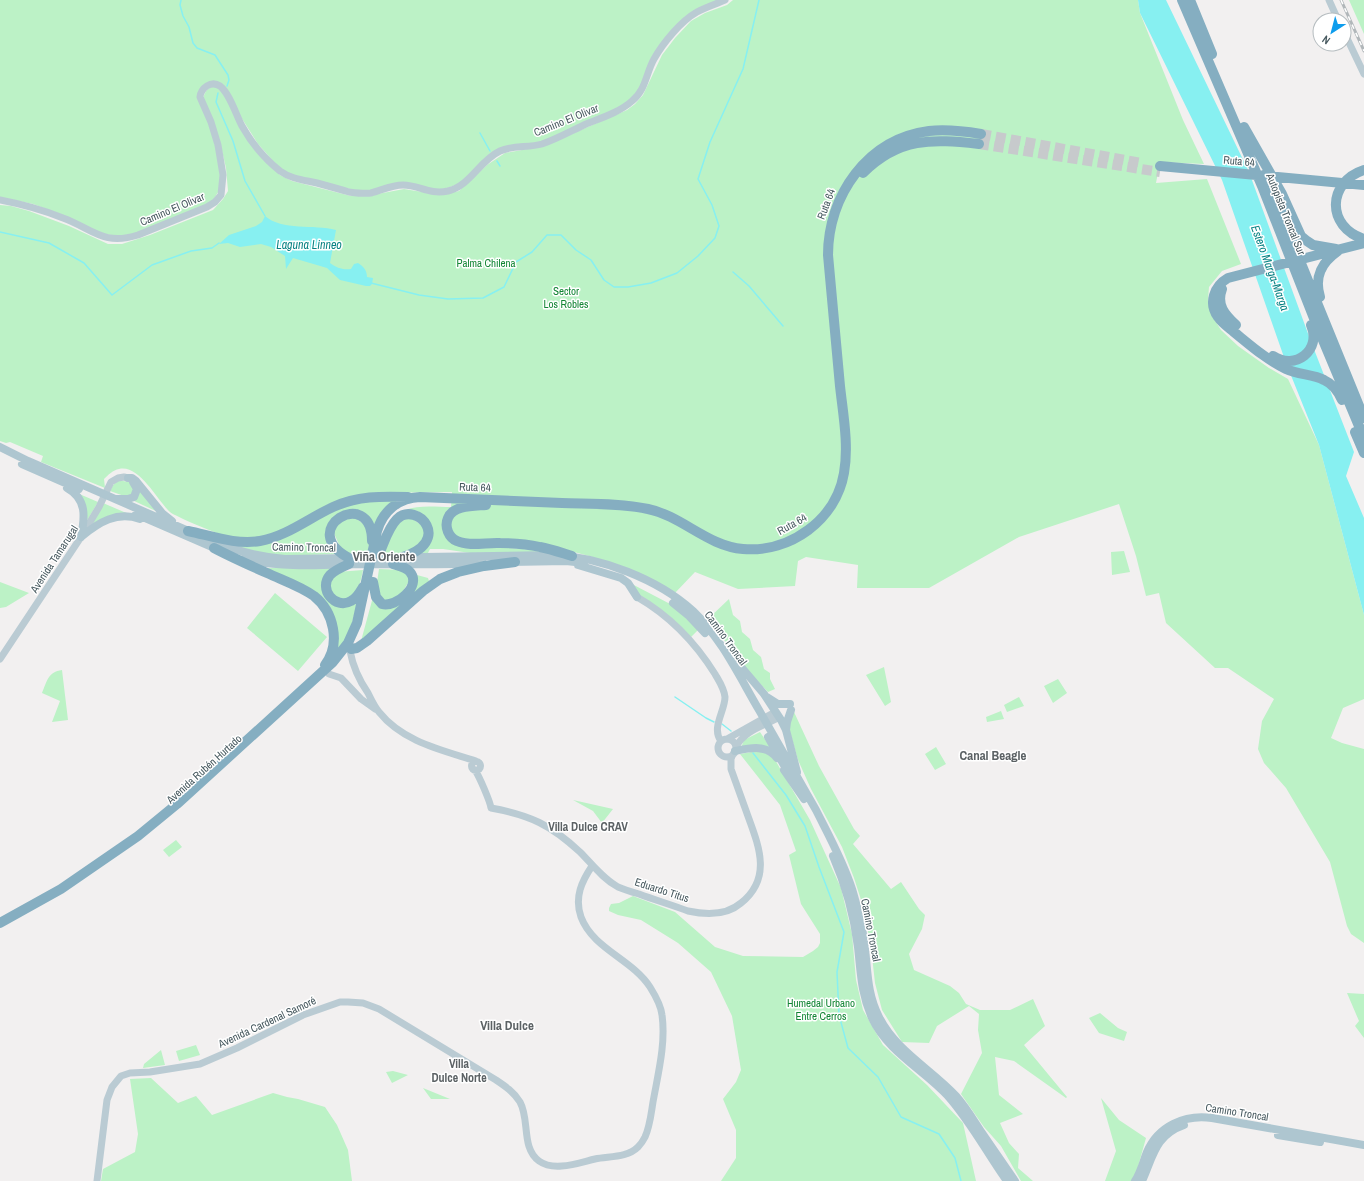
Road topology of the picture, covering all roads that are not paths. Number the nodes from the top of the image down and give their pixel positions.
1 (725, 0) edge
2 (1182, 0) edge
3 (1190, 0) edge
4 (1329, 0) edge
5 (1334, 12) edge
6 (1352, 49) edge
7 (1364, 74) edge
8 (1244, 127) junction
9 (1364, 170) edge
10 (1364, 185) edge
11 (1364, 191) edge
12 (0, 200) edge
13 (1271, 208) junction
14 (1364, 239) edge
15 (1364, 243) edge
16 (1340, 249) junction
17 (1235, 276) junction
18 (1364, 408) edge
19 (1364, 418) edge
20 (1364, 438) edge
21 (0, 447) edge
22 (1363, 451) edge
23 (0, 454) edge
24 (39, 472) junction
25 (128, 478) junction
26 (99, 495) junction
27 (420, 497) junction
28 (112, 500) junction
29 (486, 504) junction
30 (174, 528) junction
31 (188, 531) junction
32 (81, 537) junction
33 (214, 548) junction
34 (378, 558) junction
35 (569, 559) junction
36 (354, 561) junction
37 (397, 561) junction
38 (515, 562) junction
39 (369, 582) junction
40 (636, 597) joint
41 (709, 630) junction
42 (351, 650) junction
43 (0, 660) edge
44 (330, 674) junction
45 (314, 679) junction
46 (368, 694) junction
47 (764, 694) junction
48 (362, 698) junction
49 (756, 711) junction
50 (378, 712) junction
51 (777, 715) junction
52 (767, 729) junction
53 (786, 730) junction
54 (724, 740) junction
55 (735, 751) junction
56 (723, 755) junction
57 (732, 769) junction
58 (801, 783) junction
59 (804, 800) junction
60 (592, 866) junction
61 (0, 923) edge
62 (0, 928) edge
63 (1320, 1139) junction
64 (1364, 1145) edge
65 (1364, 1150) edge
66 (97, 1181) edge
67 (1007, 1181) edge
68 (1015, 1181) edge
69 (1135, 1181) edge
70 (1142, 1181) edge

1 - 12 street, Camino El Olivar
2 - 13 highway, Autopista Troncal Sur
3 - 8 highway, Autopista Troncal Sur
4 - 5 street
6 - 7 street
8 - 16 highway
8 - 19 highway, Autopista Troncal Sur
9 - 14 highway
10 - 11 highway, Ruta 64
13 - 17 highway
13 - 20 highway, Autopista Troncal Sur
15 - 16 highway
16 - 17 highway
16 - 18 highway
17 - 22 highway
21 - 26 main road, Camino Troncal
23 - 24 main road, Camino Troncal
24 - 26 main road, Camino Troncal
24 - 32 main road
25 - 28 main road
25 - 30 main road
25 - 32 street, Avenida Tamarugal
26 - 28 main road, Camino Troncal
27 - 29 highway, Ruta 64
27 - 31 highway
27 - 34 highway, Ruta 64
28 - 30 main road, Camino Troncal
29 - 34 highway, Ruta 64
29 - 35 highway
30 - 31 main road, Camino Troncal
30 - 32 main road
30 - 33 main road, Camino Troncal
31 - 36 main road, Camino Troncal
32 - 43 street, Avenida Tamarugal
33 - 36 main road, Camino Troncal
33 - 45 highway
34 - 36 main road, Camino Troncal
34 - 36 highway
34 - 37 main road, Camino Troncal
34 - 37 highway
34 - 39 highway, Ruta 64
35 - 37 main road, Camino Troncal
35 - 38 main road, Camino Troncal
35 - 40 main road
35 - 41 main road, Camino Troncal
35 - 49 main road, Camino Troncal
36 - 39 highway
37 - 38 main road, Camino Troncal
37 - 39 highway
38 - 42 highway
39 - 42 highway, Avenida Rubén Hurtado
39 - 45 highway, Avenida Rubén Hurtado
40 - 54 street, Eduardo Titus
41 - 47 main road
41 - 49 main road, Camino Troncal
42 - 44 highway, Avenida Rubén Hurtado
42 - 46 street, Eduardo Titus
44 - 48 street, Eduardo Titus
44 - 62 highway, Avenida Rubén Hurtado
45 - 61 highway, Avenida Rubén Hurtado
46 - 48 street
46 - 50 street, Eduardo Titus
47 - 51 main road
47 - 53 main road
48 - 50 street, Eduardo Titus
49 - 52 main road, Camino Troncal
50 - 60 street, Eduardo Titus
51 - 53 main road
51 - 54 street
51 - 55 street
52 - 58 main road, Camino Troncal
52 - 59 main road, Camino Troncal
53 - 58 main road
54 - 55 street
54 - 56 street, Eduardo Titus
55 - 56 street
55 - 57 street, Eduardo Titus
55 - 59 main road
56 - 57 street, Eduardo Titus
57 - 60 street, Eduardo Titus
58 - 68 main road, Camino Troncal
59 - 67 main road, Camino Troncal
60 - 66 street, Avenida Cardenal Samoré
63 - 64 main road
63 - 65 main road
63 - 69 main road, Camino Troncal
63 - 70 main road, Camino Troncal

